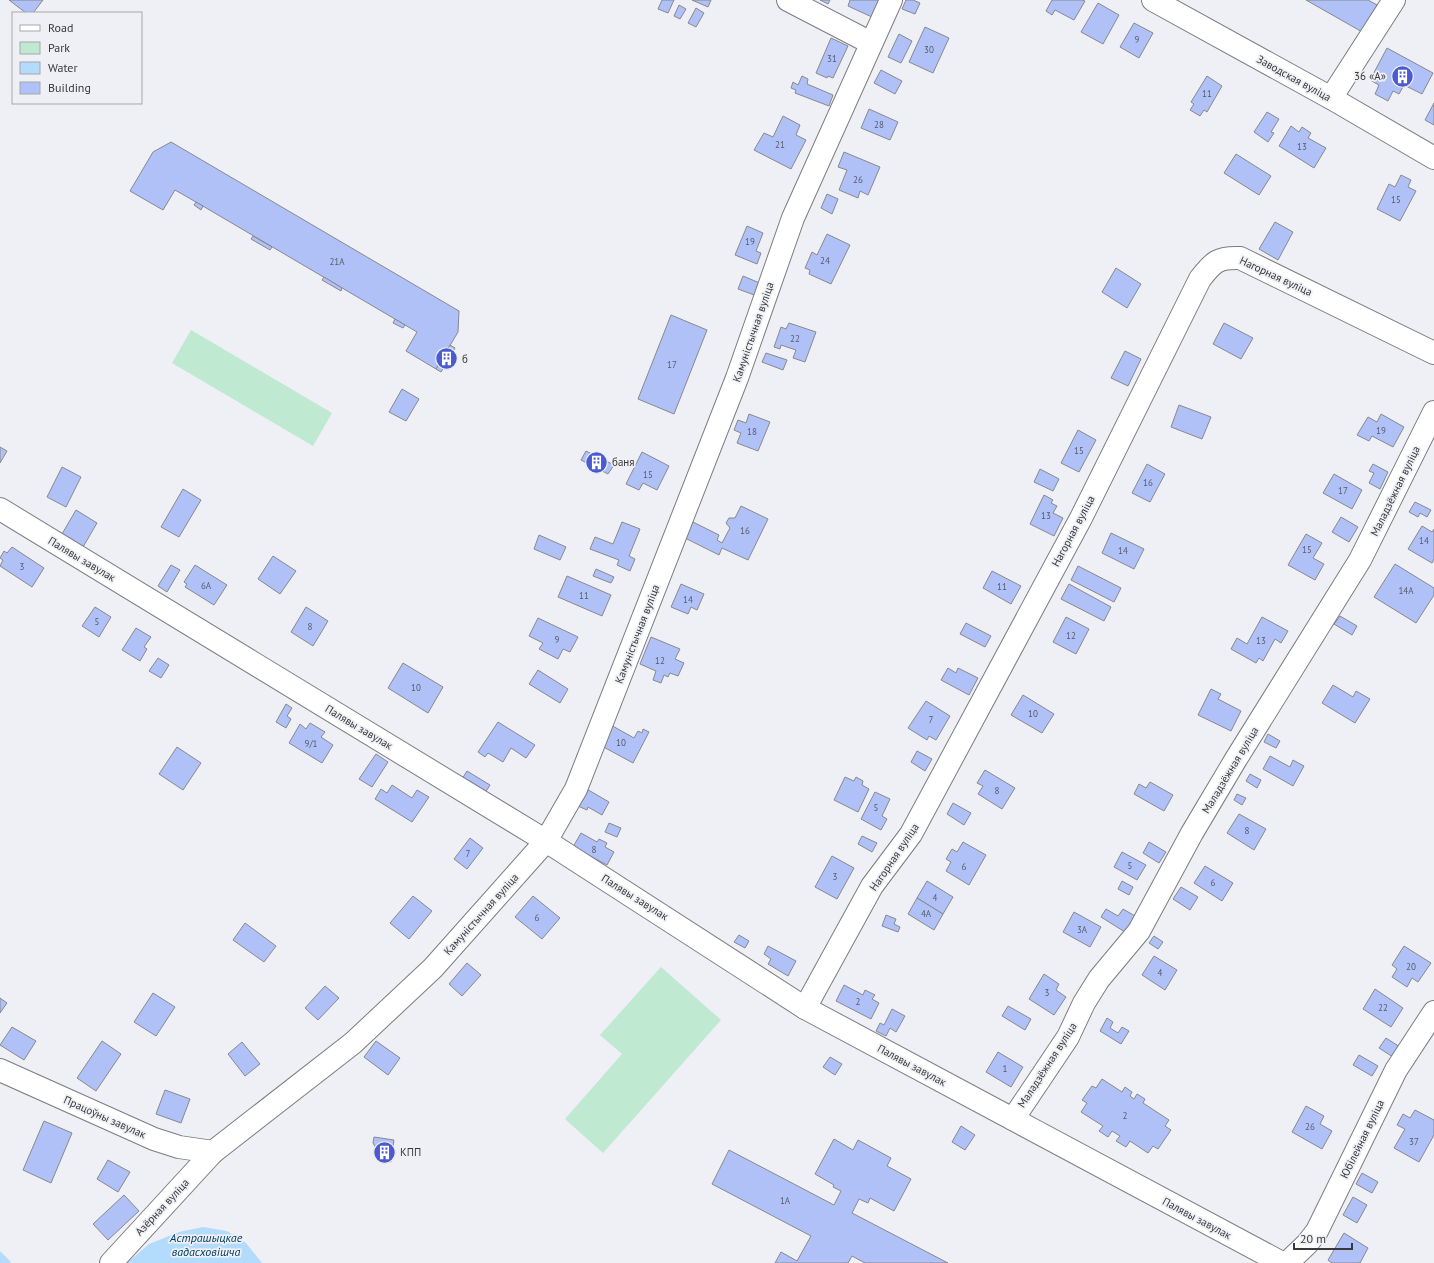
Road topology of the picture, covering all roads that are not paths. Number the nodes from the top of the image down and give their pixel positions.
1 (788, 0) edge
2 (891, 0) edge
3 (1153, 0) edge
4 (1394, 0) edge
5 (871, 44) junction
6 (1331, 98) junction
7 (1434, 158) edge
8 (1434, 353) edge
9 (1434, 412) edge
10 (0, 509) edge
11 (546, 841) junction
12 (805, 1008) junction
13 (1434, 1012) edge
14 (0, 1070) edge
15 (1012, 1119) junction
16 (213, 1152) junction
17 (111, 1263) edge
18 (1282, 1263) edge
19 (1287, 1263) edge

1 - 5 street
2 - 5 street, Камуністычная вуліца
3 - 6 street, Заводская вуліца
4 - 6 street
5 - 11 street, Камуністычная вуліца
6 - 7 street, Заводская вуліца
8 - 12 street, Нагорная вуліца
9 - 15 street, Маладзёжная вуліца
10 - 11 street, Палявы завулак
11 - 12 street, Палявы завулак
11 - 16 street, Камуністычная вуліца
12 - 15 street, Палявы завулак
13 - 19 street, Юбілейная вуліца
14 - 16 street, Працоўны завулак
15 - 18 street, Палявы завулак
16 - 17 street, Азёрная вуліца

